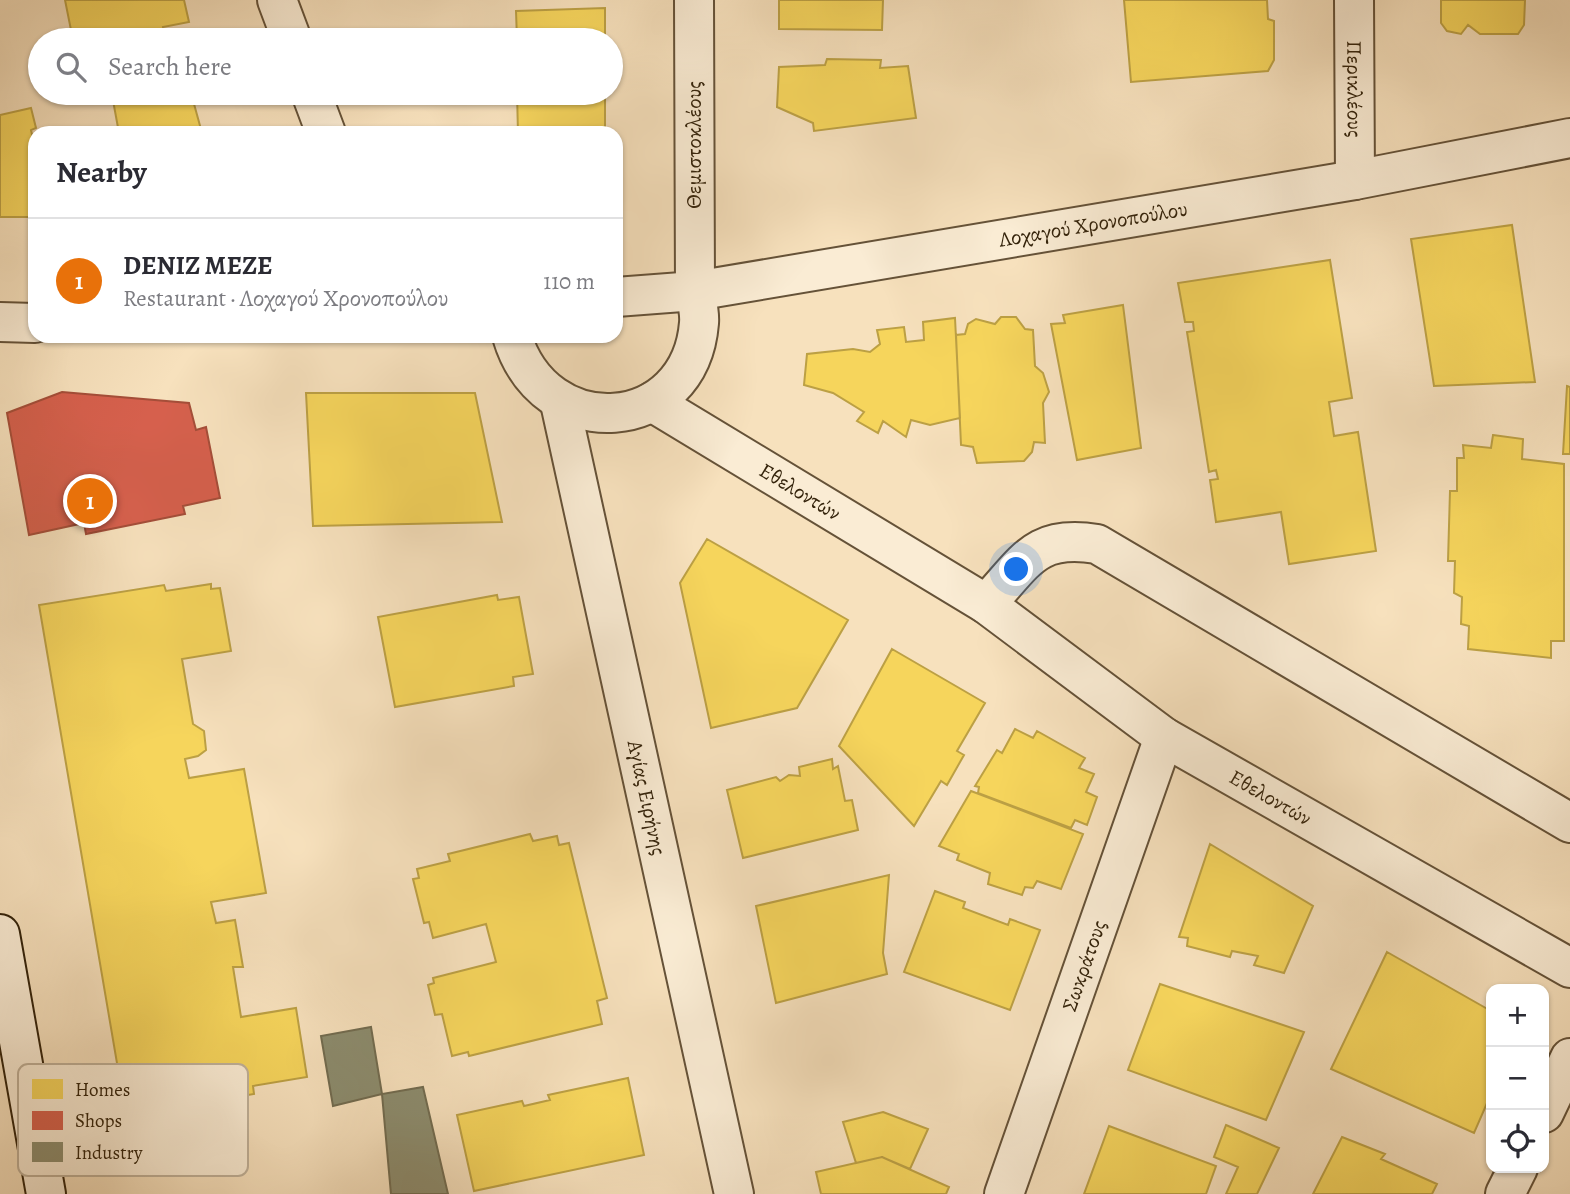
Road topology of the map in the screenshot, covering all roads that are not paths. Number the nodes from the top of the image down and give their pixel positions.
1 (277, 0) edge
2 (694, 0) edge
3 (1354, 0) edge
4 (288, 28) edge
5 (316, 105) edge
6 (323, 126) edge
7 (1570, 138) edge
8 (1355, 180) junction
9 (695, 291) junction
10 (623, 296) edge
11 (0, 322) edge
12 (28, 323) edge
13 (515, 343) edge
14 (652, 402) junction
15 (560, 403) junction
16 (986, 604) junction
17 (1164, 737) junction
18 (1570, 823) edge
19 (0, 934) edge
20 (1570, 968) edge
21 (1570, 1058) edge
22 (23, 1064) edge
23 (1545, 1110) edge
24 (1516, 1173) edge
25 (43, 1176) edge
26 (46, 1194) edge
27 (734, 1194) edge
28 (1004, 1194) edge
29 (1505, 1194) edge

1 - 4 street
2 - 9 street, Θεμιστοκλέους
3 - 8 street, Περικλέους
5 - 6 street
7 - 8 street, Λοχαγού Χρονοπούλου
8 - 9 street, Λοχαγού Χρονοπούλου
9 - 10 street, Λοχαγού Χρονοπούλου
9 - 14 street, Θεμιστοκλέους
11 - 12 street
13 - 15 street
14 - 15 street
14 - 16 street, Εθελοντών
15 - 27 street, Αγίας Ειρήνης
16 - 17 street, Εθελοντών
16 - 18 street
17 - 20 street, Εθελοντών
17 - 28 street, Σωκράτους
19 - 22 street
21 - 23 street
24 - 29 street
25 - 26 street

